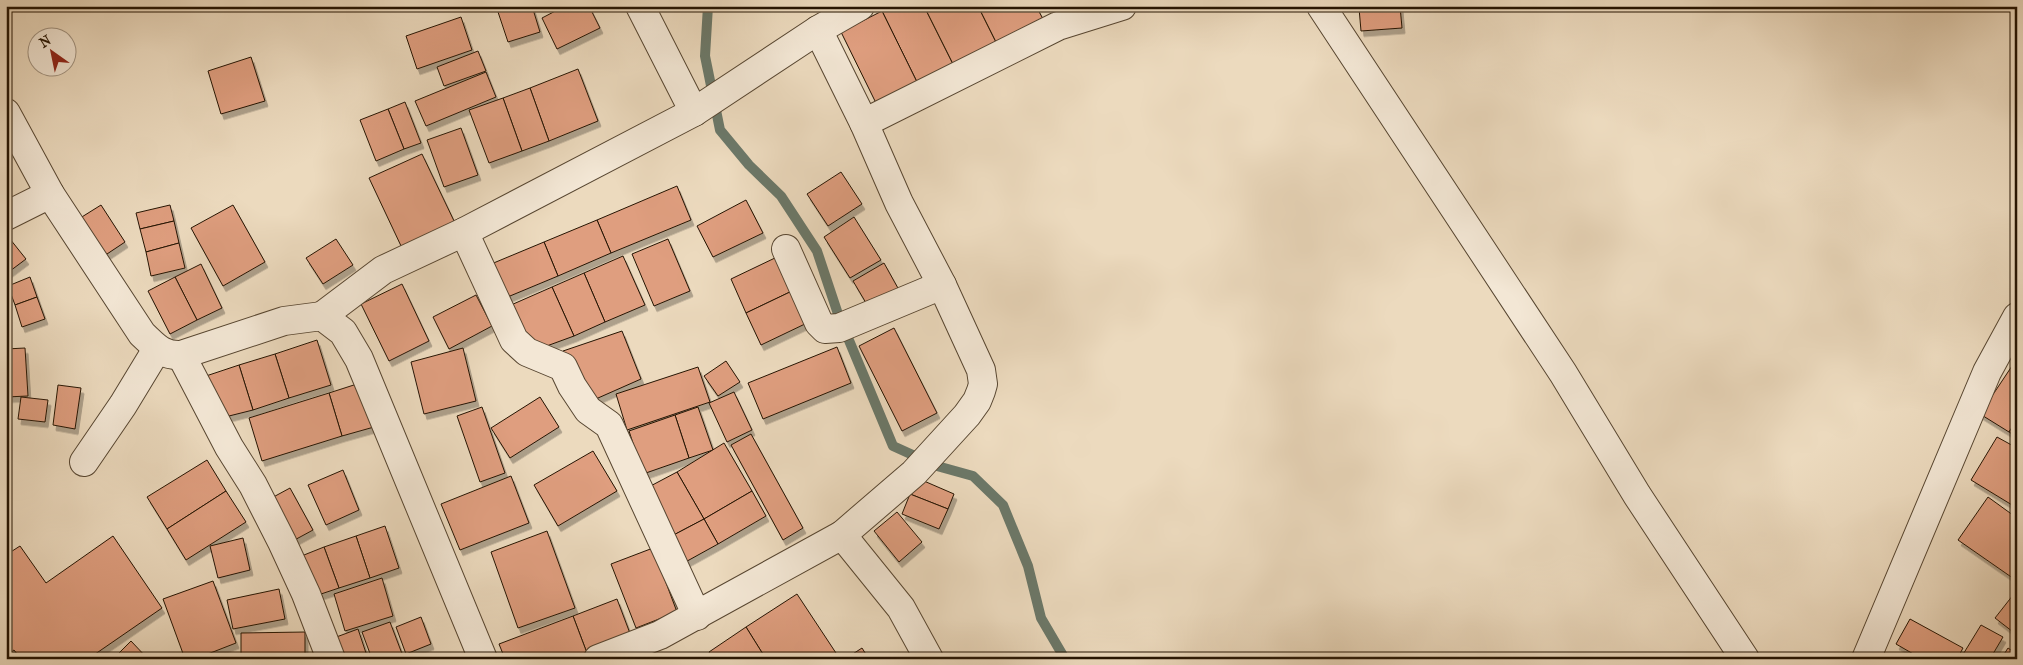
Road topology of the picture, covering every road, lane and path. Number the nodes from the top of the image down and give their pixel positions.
1 (640, 6) edge
2 (860, 6) edge
3 (1122, 6) edge
4 (1321, 6) edge
5 (1054, 16) edge
6 (818, 30) junction
7 (698, 110) junction
8 (6, 113) edge
9 (864, 123) junction
10 (50, 194) junction
11 (6, 216) edge
12 (464, 232) junction
13 (786, 249) dead end
14 (942, 285) junction
15 (322, 316) junction
16 (2015, 326) edge
17 (169, 352) junction
18 (84, 462) dead end
19 (842, 535) junction
20 (697, 616) junction
21 (331, 659) edge
22 (483, 659) edge
23 (598, 659) edge
24 (929, 659) edge
25 (1744, 659) edge
26 (1866, 659) edge

1 - 7 street
2 - 6 street
3 - 5 street
4 - 25 street
5 - 9 street
6 - 7 street
6 - 9 street
7 - 12 street
8 - 10 street
9 - 14 street
10 - 11 street
10 - 17 street
12 - 15 street
12 - 20 street
13 - 14 street
14 - 19 street
15 - 17 street
15 - 22 street
16 - 26 street
17 - 18 street
17 - 21 street
19 - 20 street
19 - 24 street
20 - 23 street

